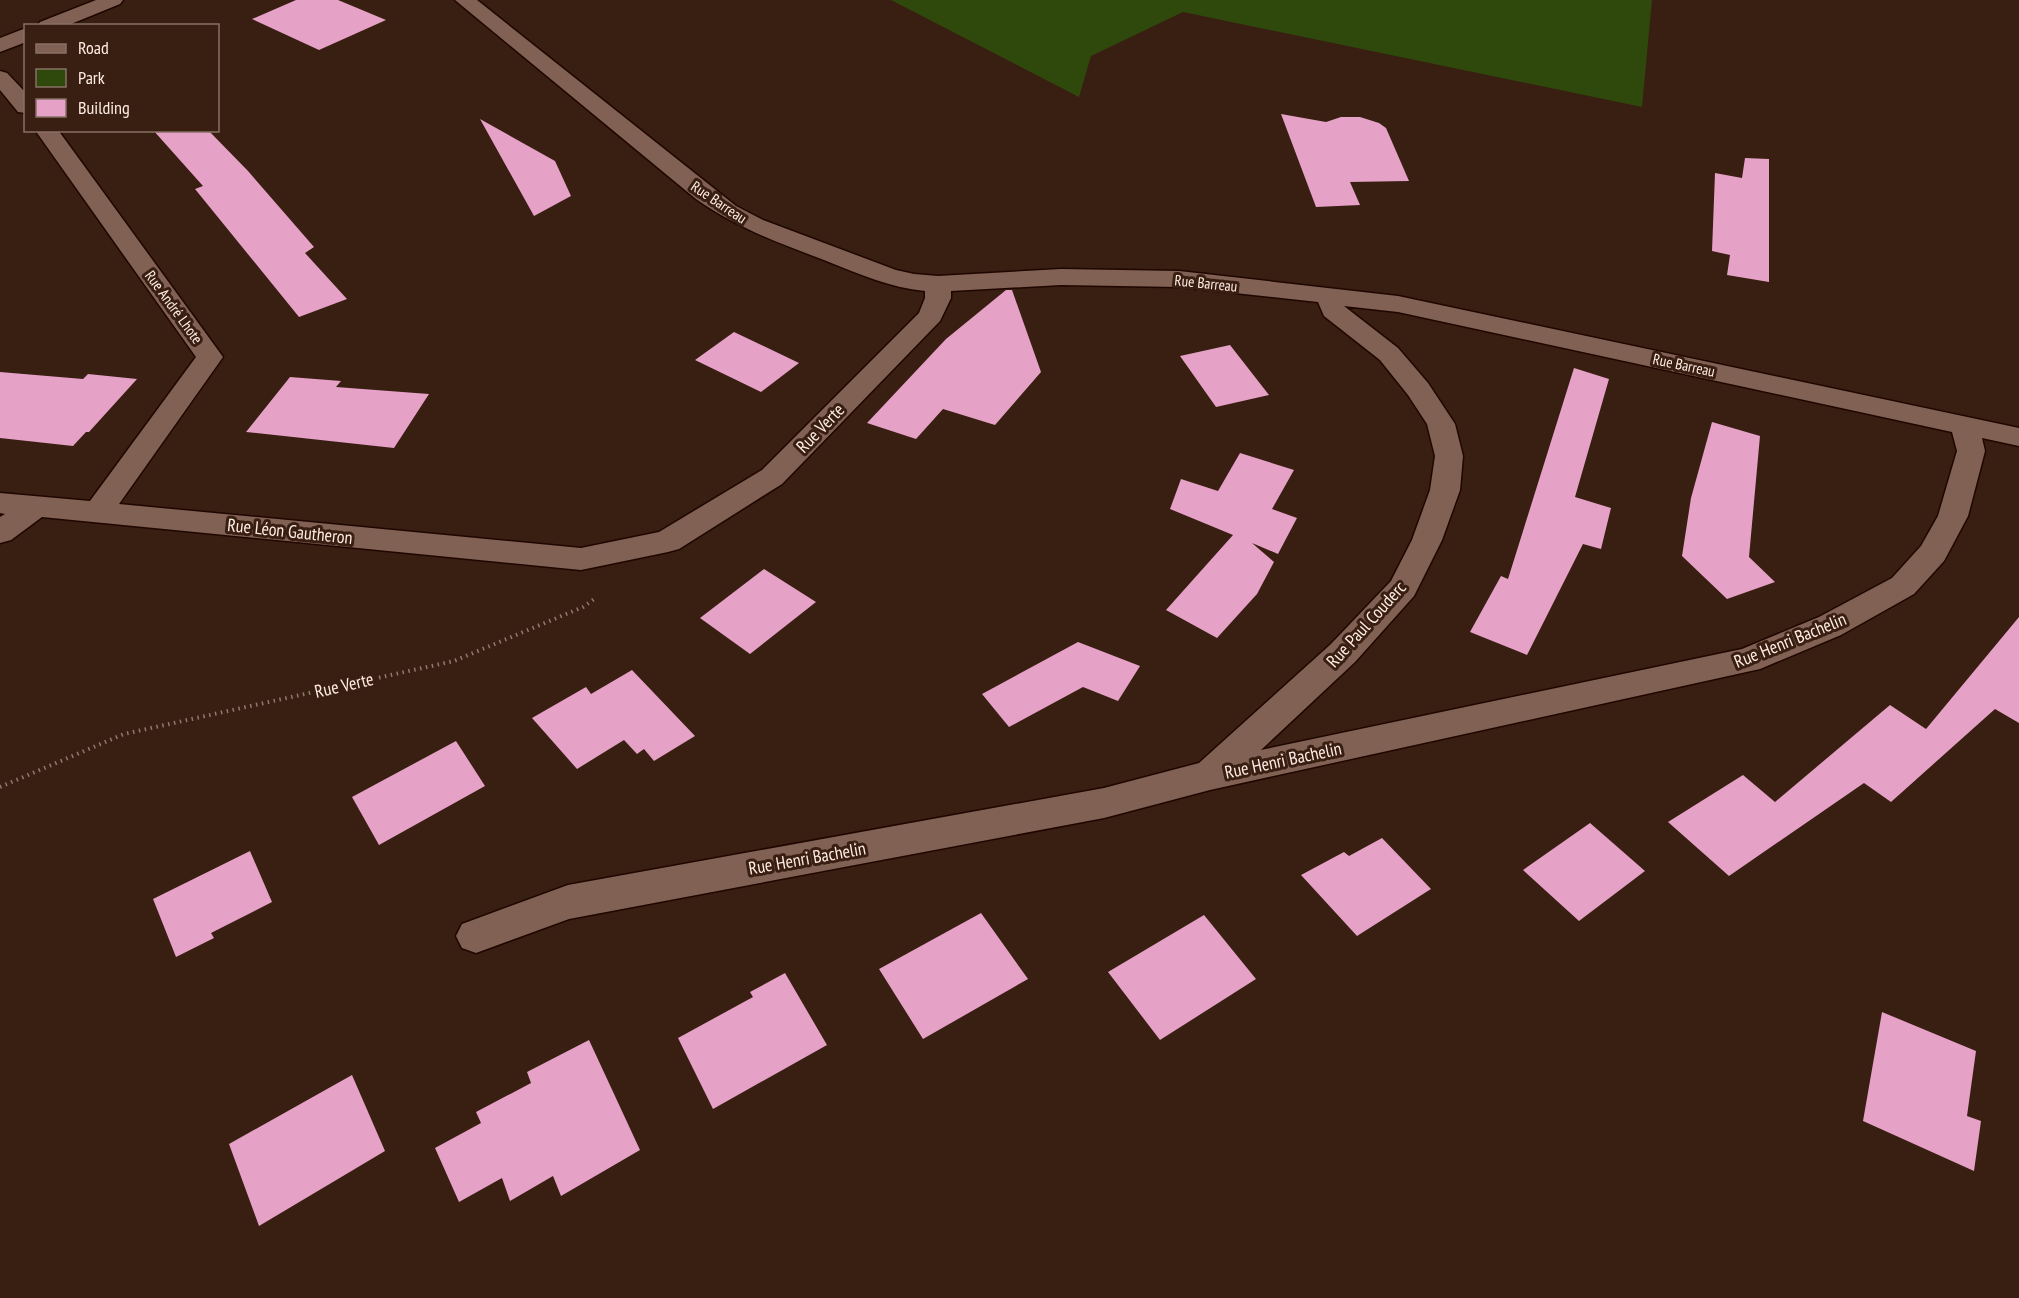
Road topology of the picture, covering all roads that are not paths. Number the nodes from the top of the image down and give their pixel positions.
1 (113, 0) edge
2 (465, 0) edge
3 (52, 24) edge
4 (24, 35) edge
5 (0, 46) edge
6 (0, 77) edge
7 (24, 104) edge
8 (47, 132) edge
9 (938, 284) junction
10 (1329, 296) junction
11 (1965, 427) junction
12 (2019, 436) edge
13 (0, 503) edge
14 (36, 507) junction
15 (98, 512) junction
16 (0, 532) edge
17 (581, 559) joint
18 (1210, 775) junction
19 (476, 936) dead end

1 - 3 street
2 - 9 street, Rue Barreau
4 - 5 street
6 - 7 street
8 - 15 street, Rue André Lhote
9 - 10 street, Rue Barreau
9 - 17 street, Rue Verte
10 - 11 street, Rue Barreau
10 - 18 street, Rue Paul Couderc
11 - 12 street, Rue Barreau
11 - 18 street, Rue Henri Bachelin
13 - 14 street, Rue Léon Gautheron
14 - 15 street, Rue Léon Gautheron
14 - 16 street
15 - 17 street, Rue Léon Gautheron
18 - 19 street, Rue Henri Bachelin

